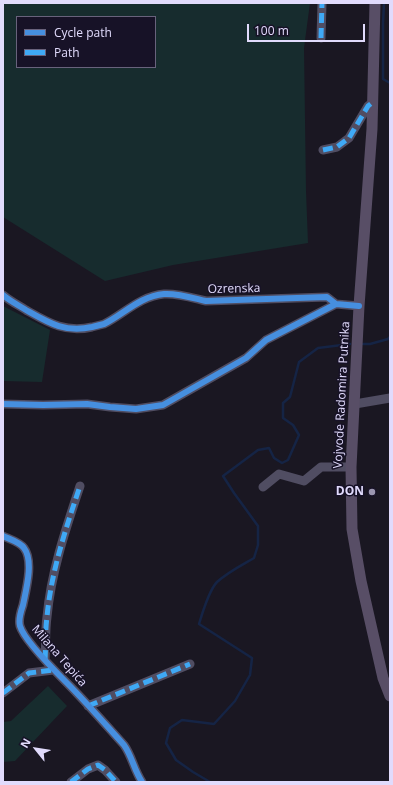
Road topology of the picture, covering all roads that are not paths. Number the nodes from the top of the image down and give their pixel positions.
1 (322, 3) edge
2 (375, 3) edge
3 (321, 38) dead end
4 (373, 102) junction
5 (323, 150) dead end
6 (3, 295) edge
7 (336, 304) junction
8 (359, 306) junction
9 (390, 398) edge
10 (3, 404) edge
11 (355, 404) junction
12 (351, 467) junction
13 (80, 486) dead end
14 (262, 487) dead end
15 (3, 536) edge
16 (46, 660) junction
17 (190, 664) dead end
18 (53, 670) junction
19 (3, 693) edge
20 (390, 696) edge
21 (88, 706) junction
22 (72, 782) edge
23 (116, 782) edge
24 (142, 782) edge

1 - 3 street
2 - 4 main road, Vojvode Radomira Putnika
4 - 5 street
4 - 8 main road, Vojvode Radomira Putnika
6 - 7 street, Ozrenska
7 - 8 street, Vojvode Radomira Putnika
7 - 10 street, Vojvode Radomira Putnika
8 - 11 main road, Vojvode Radomira Putnika
9 - 11 street
11 - 12 main road, Vojvode Radomira Putnika
12 - 14 street
12 - 20 main road, Vojvode Radomira Putnika
13 - 16 street, Milana Tepića
15 - 16 street, Milana Tepića
16 - 18 street, Milana Tepića
17 - 21 street
18 - 19 street
18 - 21 street, Milana Tepića
21 - 24 street, Milana Tepića
22 - 23 street

